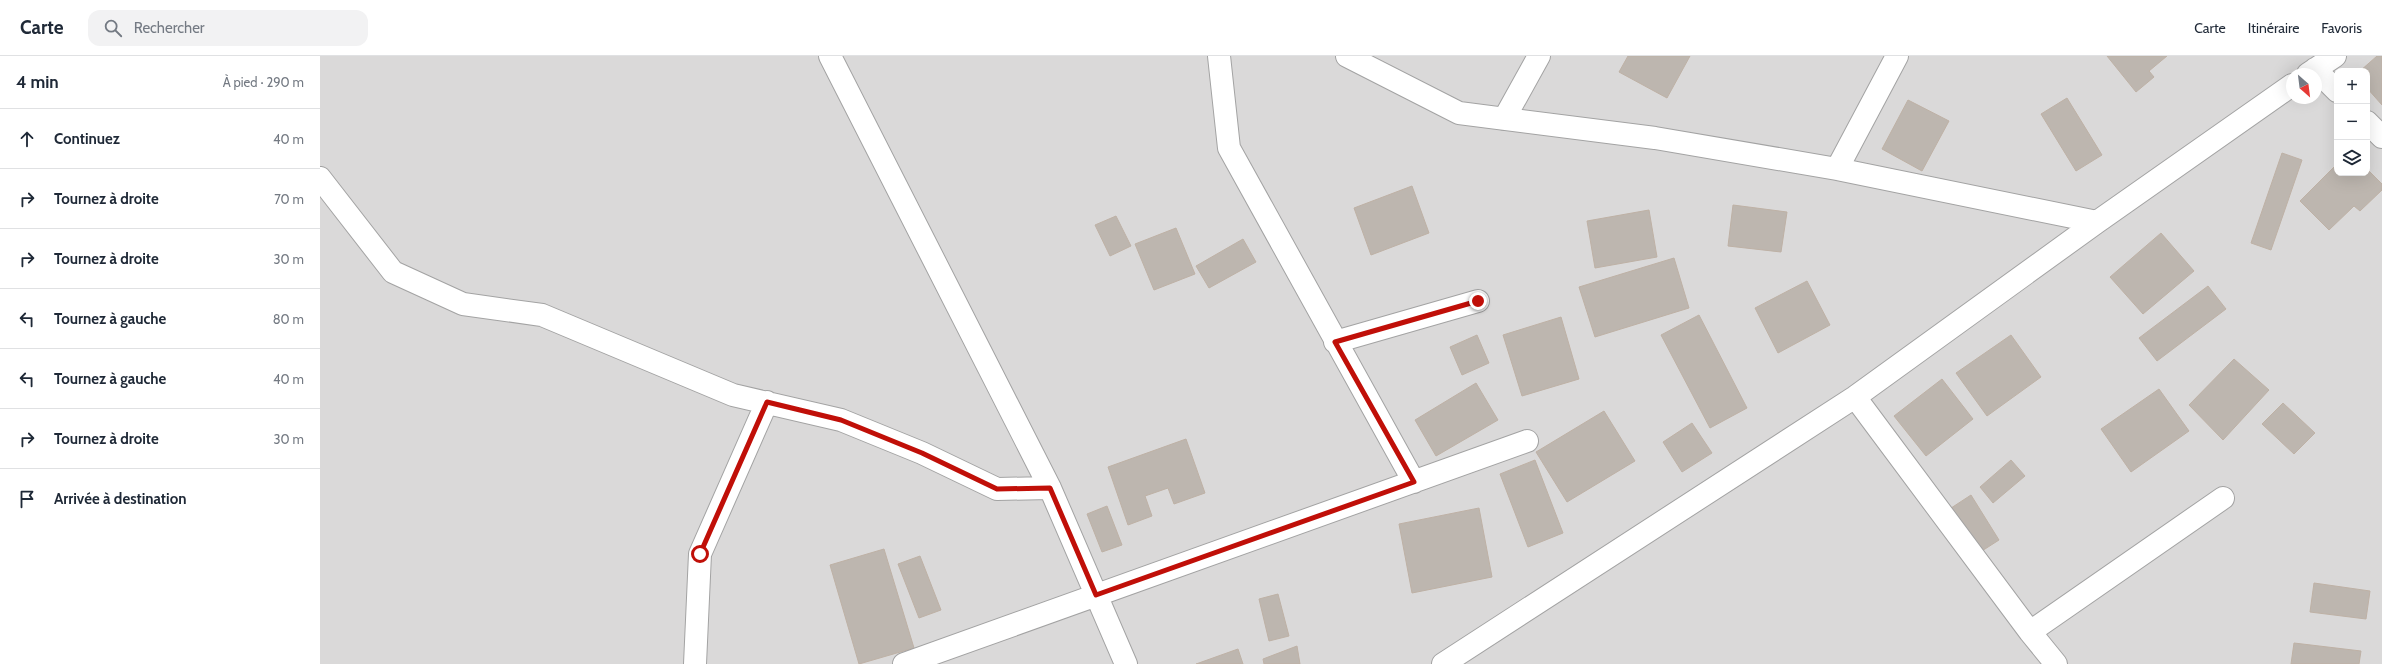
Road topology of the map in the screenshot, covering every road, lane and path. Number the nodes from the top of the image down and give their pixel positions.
1 (830, 56) edge
2 (1219, 56) edge
3 (1346, 56) edge
4 (1539, 56) edge
5 (1897, 56) edge
6 (2335, 56) edge
7 (2317, 68) edge
8 (2322, 79) edge
9 (2286, 89) edge
10 (2334, 89) edge
11 (1504, 119) junction
12 (2370, 125) edge
13 (2382, 137) edge
14 (1837, 169) junction
15 (320, 178) edge
16 (2097, 222) junction
17 (1478, 301) dead end
18 (1335, 342) junction
19 (1855, 397) junction
20 (767, 402) junction
21 (1527, 441) dead end
22 (1414, 482) junction
23 (1050, 488) junction
24 (2223, 498) dead end
25 (1096, 595) junction
26 (2030, 632) junction
27 (695, 664) edge
28 (904, 664) edge
29 (1126, 664) edge
30 (1443, 664) edge
31 (2056, 664) edge

1 - 23 street
2 - 18 street
3 - 11 street
4 - 11 street
5 - 14 street
6 - 7 street
8 - 10 street
9 - 16 street
11 - 14 street
12 - 13 street
14 - 16 street
15 - 20 street
16 - 19 street
17 - 18 street
18 - 22 street
19 - 26 street
19 - 30 street
20 - 23 street
20 - 27 street
21 - 22 street
22 - 25 street
23 - 25 street
24 - 26 street
25 - 28 street
25 - 29 street
26 - 31 street

